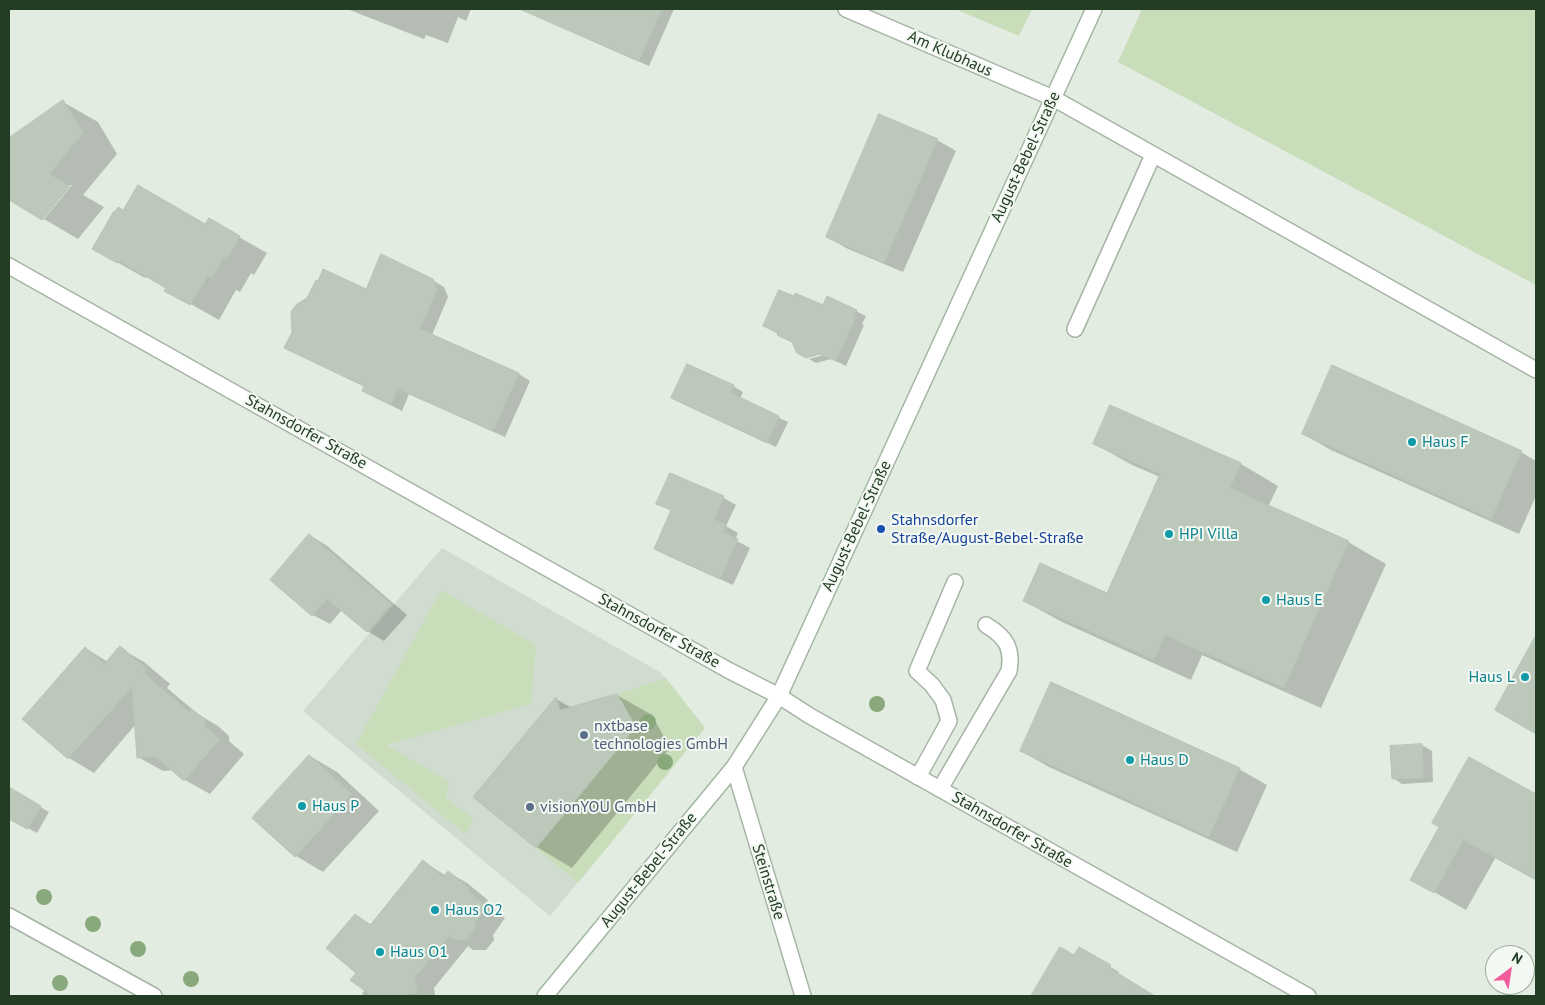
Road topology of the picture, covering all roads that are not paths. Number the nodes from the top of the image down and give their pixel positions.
1 (846, 9) edge
2 (1094, 9) edge
3 (1053, 98) junction
4 (1153, 155) junction
5 (9, 266) edge
6 (1075, 330) dead end
7 (1536, 370) edge
8 (955, 582) dead end
9 (986, 625) dead end
10 (779, 696) junction
11 (734, 768) junction
12 (918, 777) junction
13 (940, 789) junction
14 (9, 916) edge
15 (154, 996) edge
16 (546, 996) edge
17 (803, 996) edge
18 (1308, 996) edge

1 - 3 street, Am Klubhaus
2 - 3 street, August-Bebel-Straße
3 - 4 street, Am Klubhaus
3 - 10 street, August-Bebel-Straße
4 - 6 street
4 - 7 street, Am Klubhaus
5 - 10 street, Stahnsdorfer Straße
8 - 12 street
9 - 13 street
10 - 11 street, August-Bebel-Straße
10 - 12 street, Stahnsdorfer Straße
11 - 16 street, August-Bebel-Straße
11 - 17 street, Steinstraße
12 - 13 street, Stahnsdorfer Straße
13 - 18 street, Stahnsdorfer Straße
14 - 15 street

